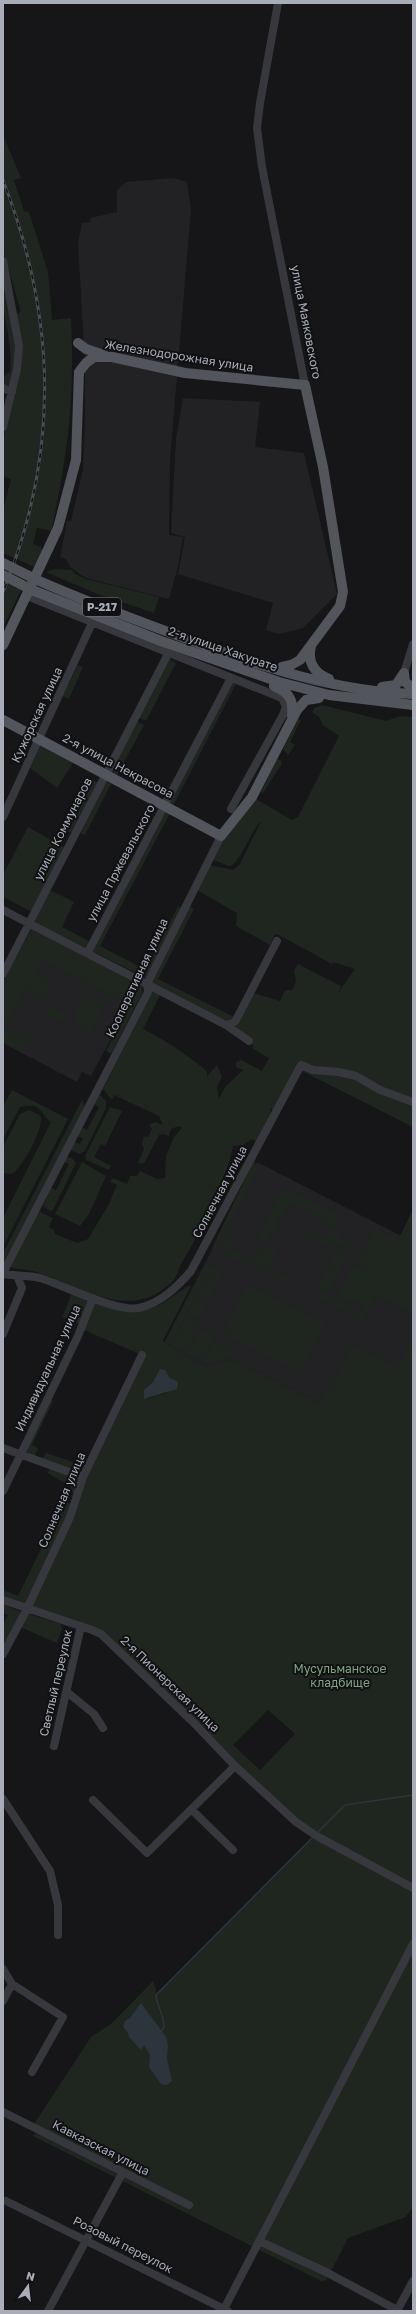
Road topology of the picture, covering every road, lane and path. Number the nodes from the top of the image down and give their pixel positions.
1 (278, 3) edge
2 (3, 261) edge
3 (78, 342) dead end
4 (112, 357) junction
5 (305, 385) junction
6 (3, 388) edge
7 (12, 392) junction
8 (3, 427) edge
9 (3, 563) edge
10 (3, 575) edge
11 (30, 593) junction
12 (92, 623) junction
13 (314, 640) junction
14 (3, 645) edge
15 (412, 649) edge
16 (168, 654) junction
17 (238, 657) junction
18 (282, 667) junction
19 (234, 668) junction
20 (404, 673) junction
21 (231, 678) junction
22 (331, 681) junction
23 (275, 686) junction
24 (388, 687) junction
25 (413, 689) edge
26 (413, 694) edge
27 (325, 697) junction
28 (413, 705) edge
29 (413, 710) edge
30 (292, 718) junction
31 (3, 720) edge
32 (40, 740) junction
33 (105, 775) junction
34 (165, 805) junction
35 (231, 809) dead end
36 (3, 818) edge
37 (221, 836) junction
38 (3, 910) edge
39 (28, 924) junction
40 (277, 941) dead end
41 (88, 952) junction
42 (3, 974) edge
43 (147, 984) junction
44 (226, 1024) junction
45 (248, 1041) dead end
46 (413, 1102) edge
47 (3, 1273) edge
48 (16, 1276) junction
49 (93, 1298) junction
50 (3, 1334) edge
51 (142, 1355) dead end
52 (3, 1448) edge
53 (20, 1454) junction
54 (83, 1476) junction
55 (3, 1491) edge
56 (3, 1600) edge
57 (27, 1609) junction
58 (81, 1626) junction
59 (3, 1654) edge
60 (67, 1692) junction
61 (103, 1728) dead end
62 (54, 1746) dead end
63 (235, 1766) junction
64 (3, 1798) edge
65 (93, 1800) dead end
66 (192, 1810) junction
67 (233, 1850) dead end
68 (413, 1888) edge
69 (58, 1935) dead end
70 (413, 1944) edge
71 (3, 1969) edge
72 (12, 1984) junction
73 (3, 2002) edge
74 (32, 2072) dead end
75 (3, 2112) edge
76 (123, 2172) junction
77 (6, 2201) dead end
78 (189, 2205) dead end
79 (86, 2239) junction
80 (259, 2241) junction
81 (413, 2281) edge
82 (51, 2310) edge
83 (225, 2310) edge
84 (398, 2311) edge

1 - 5 street, улица Маяковского
2 - 7 street
3 - 4 main road
4 - 5 main road, Железнодорожная улица
4 - 11 main road, Железнодорожная улица
5 - 13 main road, улица Маяковского
6 - 7 street
7 - 8 street
9 - 17 main road, 2-я улица Хакурате / Р-217, bridge
10 - 11 main road, bridge
11 - 12 street, 2-я улица Хакурате
11 - 14 main road, Железнодорожная улица
11 - 19 main road, 2-я улица Хакурате / Р-217
12 - 16 street, 2-я улица Хакурате
12 - 32 street, Кужорская улица
13 - 18 main road, улица Маяковского
13 - 22 main road
15 - 20 street
16 - 21 street, 2-я улица Хакурате
16 - 33 street, улица Коммунаров
17 - 18 main road
17 - 22 main road, 2-я улица Хакурате
18 - 22 main road
19 - 23 main road
19 - 27 main road, 2-я улица Хакурате / Р-217
20 - 24 main road
20 - 25 main road
21 - 34 street, улица Пржевальского
21 - 35 street, 2-я улица Хакурате
22 - 24 main road
22 - 26 main road, 2-я улица Хакурате
23 - 27 main road
23 - 30 main road
24 - 25 main road
27 - 28 main road, 2-я улица Хакурате / Р-217
27 - 29 main road
27 - 30 main road
30 - 37 main road, Кооперативная улица
31 - 32 main road, 2-я улица Некрасова
32 - 33 main road, 2-я улица Некрасова
32 - 36 street, Кужорская улица
33 - 34 main road, 2-я улица Некрасова
33 - 39 street, улица Коммунаров
34 - 37 main road, 2-я улица Некрасова
34 - 41 street, улица Пржевальского
37 - 43 street, Кооперативная улица
38 - 39 street
39 - 41 street
39 - 42 street, улица Коммунаров
40 - 44 street
41 - 43 street
43 - 44 street
43 - 47 street, Кооперативная улица
44 - 45 street
46 - 49 street, Солнечная улица
47 - 48 street
48 - 49 street
48 - 50 street
49 - 53 street, Индивидуальная улица
51 - 54 street, Солнечная улица
52 - 53 street
53 - 54 street
53 - 55 street, Индивидуальная улица
54 - 57 street, Солнечная улица
56 - 57 street, 2-я Пионерская улица
57 - 58 street, 2-я Пионерская улица
57 - 59 street, Солнечная улица
58 - 60 street, Светлый переулок
58 - 63 street, 2-я Пионерская улица
60 - 61 street
60 - 62 street, Светлый переулок
63 - 66 street
63 - 68 street, 2-я Пионерская улица
64 - 69 street
65 - 66 street
66 - 67 street
70 - 80 street
71 - 72 street
72 - 73 street
72 - 74 street
75 - 76 street, Кавказcкая улица
76 - 78 street, Кавказcкая улица
76 - 79 street
77 - 79 street, Розовый переулок
79 - 82 street
79 - 83 street, Розовый переулок
80 - 83 street
80 - 84 street
81 - 84 street

